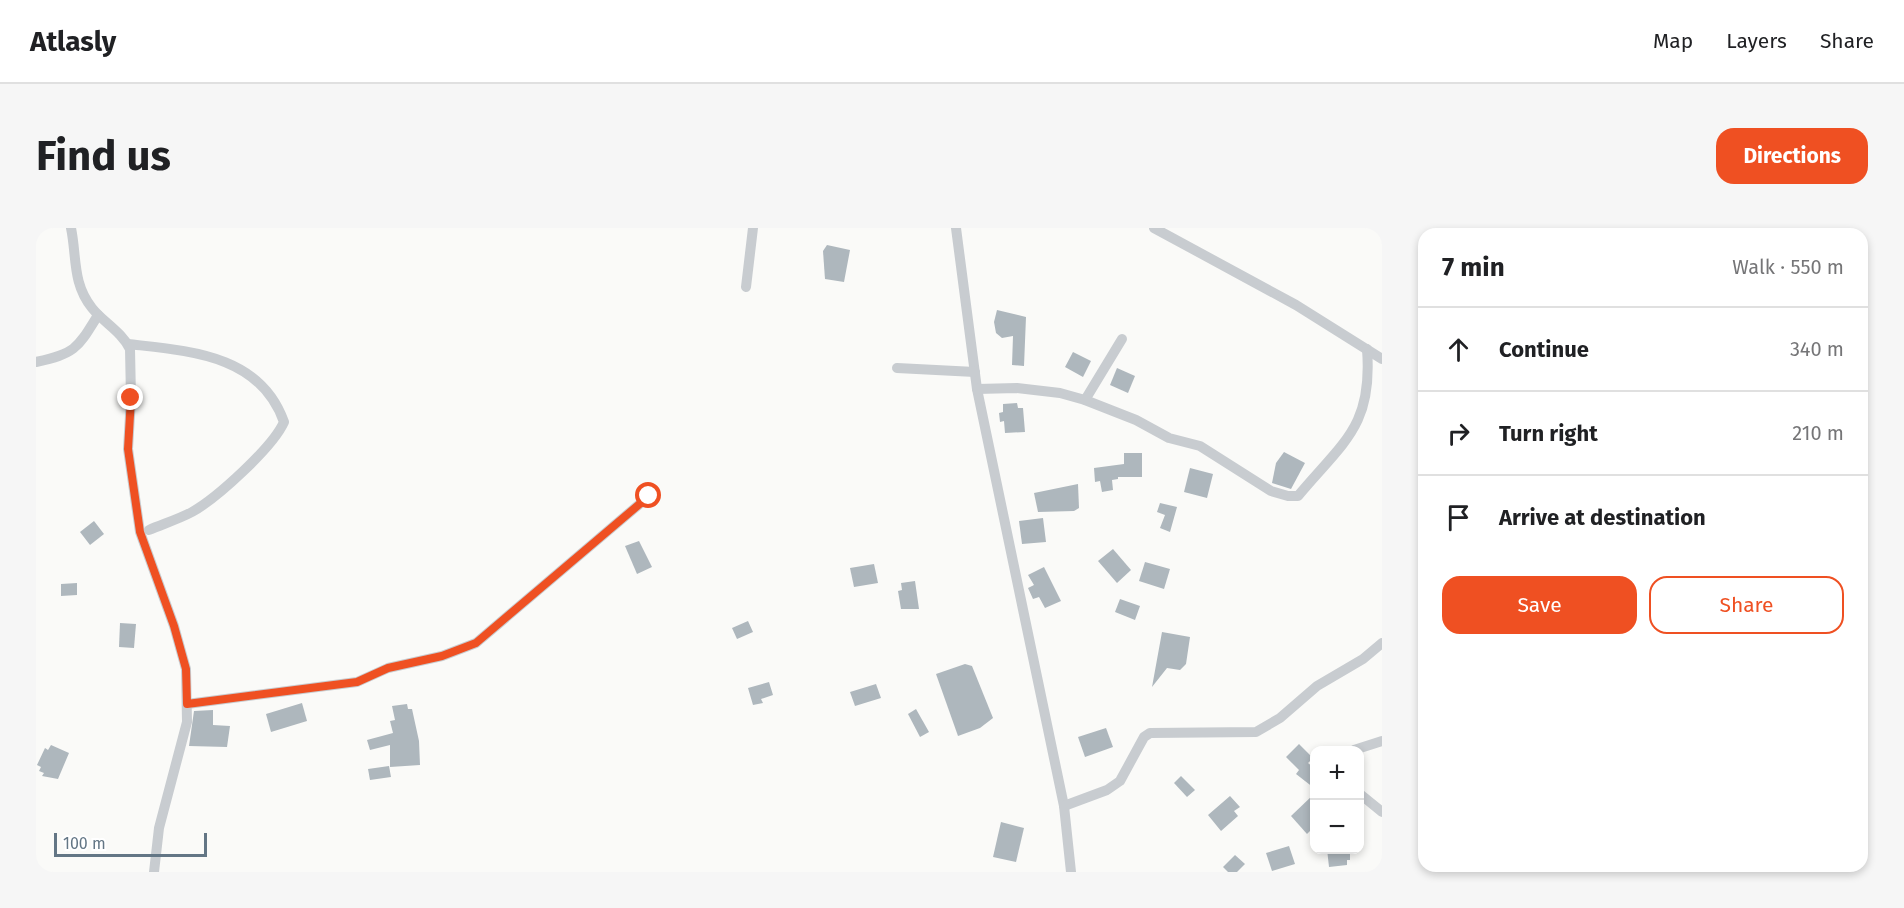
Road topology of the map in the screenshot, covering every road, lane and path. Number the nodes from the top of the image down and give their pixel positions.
1 (70, 228) edge
2 (753, 228) edge
3 (956, 228) edge
4 (1154, 228) edge
5 (746, 287) dead end
6 (98, 315) junction
7 (1122, 339) dead end
8 (128, 344) junction
9 (1367, 349) junction
10 (1382, 359) edge
11 (36, 362) edge
12 (897, 368) dead end
13 (975, 372) junction
14 (977, 389) junction
15 (1085, 400) junction
16 (649, 496) dead end
17 (149, 530) dead end
18 (1382, 643) edge
19 (187, 704) junction
20 (1382, 741) edge
21 (1364, 747) edge
22 (1364, 798) edge
23 (1064, 806) junction
24 (1382, 812) edge
25 (154, 872) edge
26 (1071, 872) edge

1 - 6 street
2 - 5 street
3 - 13 street
4 - 9 street
6 - 8 street
6 - 11 street
7 - 15 street
8 - 17 street
8 - 19 street
9 - 10 street
9 - 15 street
12 - 13 street
13 - 14 street
14 - 15 street
14 - 23 street
16 - 19 street
18 - 23 street
19 - 25 street
20 - 21 street
22 - 24 street
23 - 26 street

